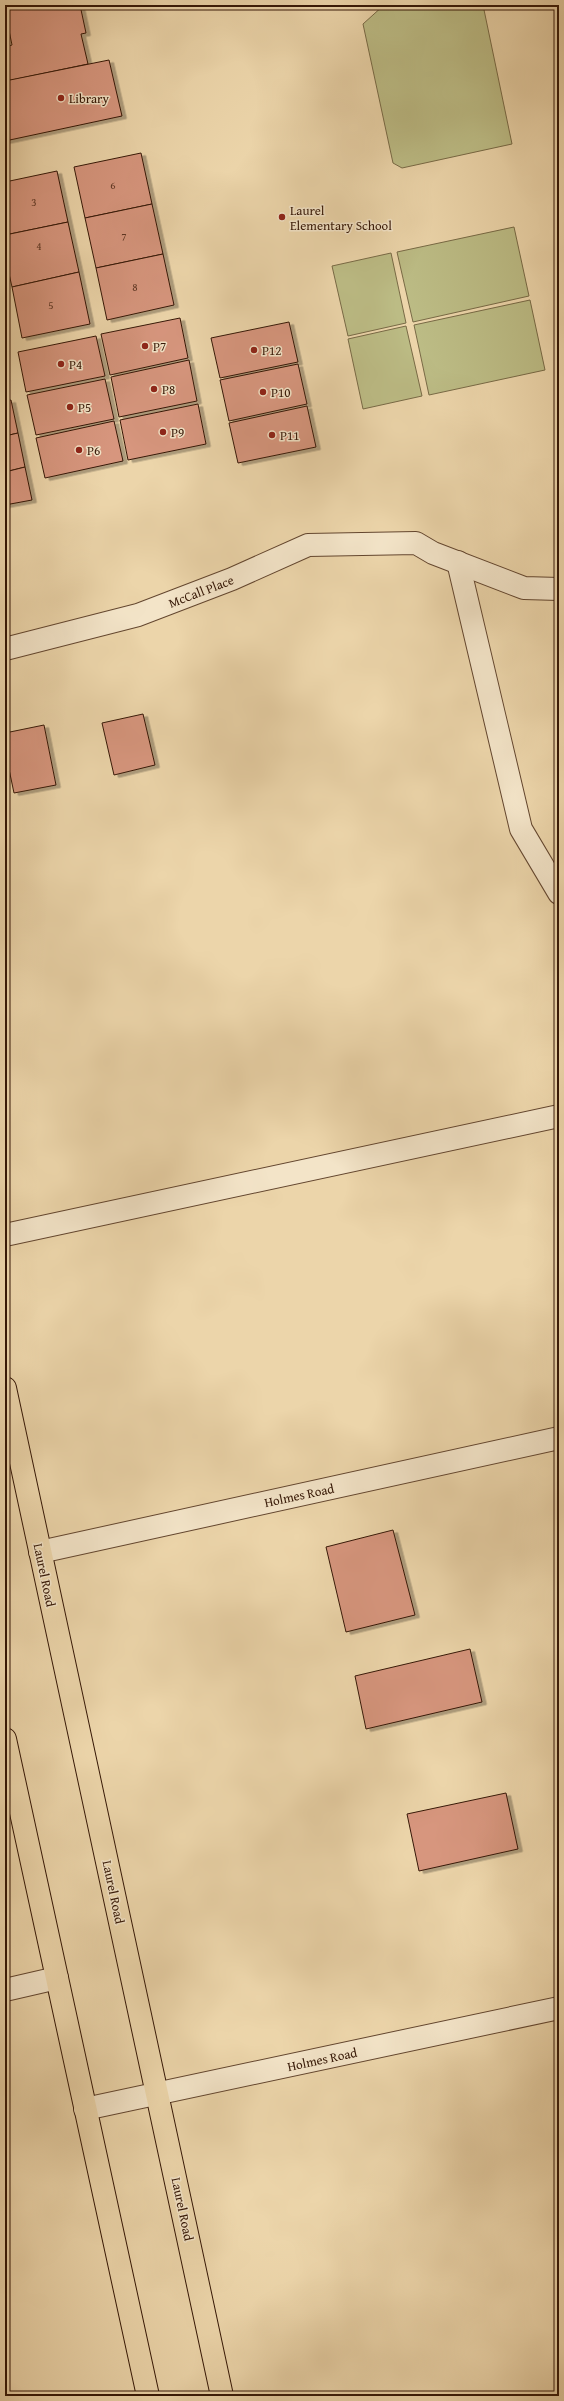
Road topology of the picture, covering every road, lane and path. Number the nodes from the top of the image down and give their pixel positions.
1 (458, 562) junction
2 (559, 589) edge
3 (5, 649) edge
4 (559, 893) edge
5 (559, 1116) edge
6 (5, 1235) edge
7 (5, 1388) edge
8 (559, 1438) edge
9 (40, 1552) junction
10 (5, 1739) edge
11 (57, 1978) junction
12 (5, 1990) edge
13 (559, 2008) edge
14 (158, 2094) junction
15 (85, 2109) junction
16 (148, 2396) edge
17 (222, 2396) edge

1 - 2 street, McCall Place
1 - 3 street, McCall Place
1 - 4 street
5 - 6 street
7 - 9 main road, Laurel Road
8 - 9 street, Holmes Road
9 - 14 main road, Laurel Road
10 - 11 main road
11 - 12 street
11 - 15 main road
13 - 14 street, Holmes Road
14 - 15 street, Holmes Road
14 - 17 main road, Laurel Road
15 - 16 main road

